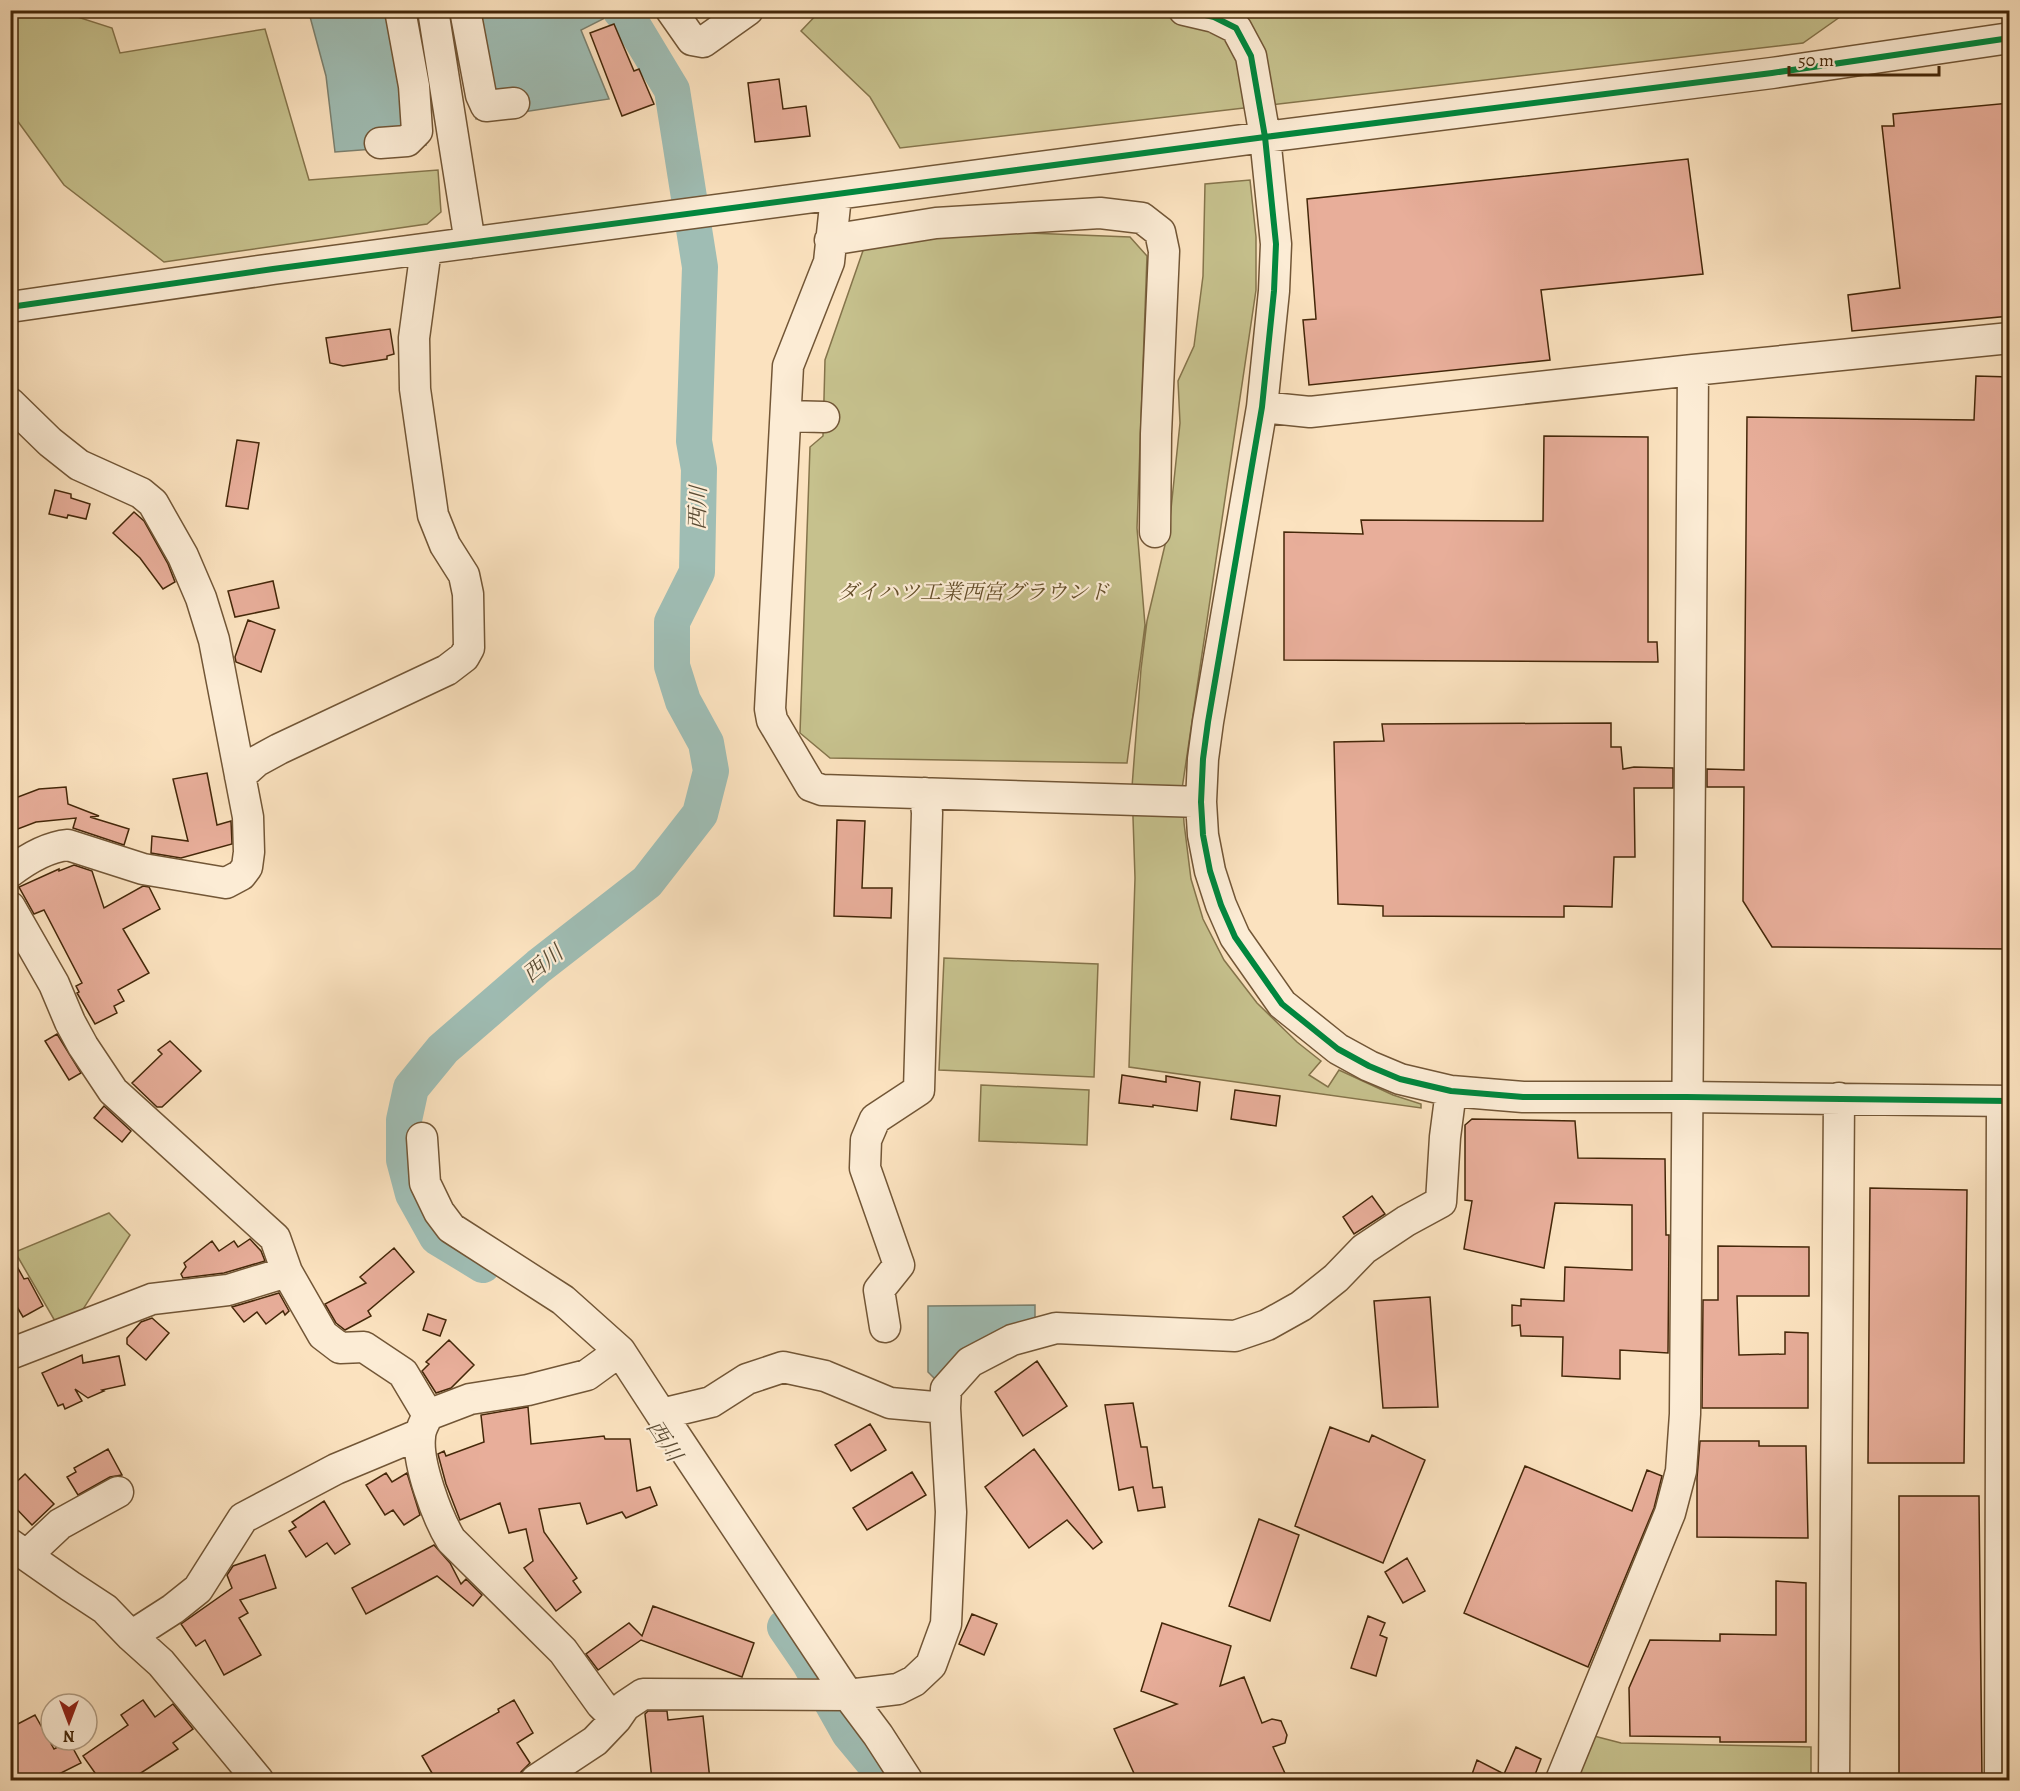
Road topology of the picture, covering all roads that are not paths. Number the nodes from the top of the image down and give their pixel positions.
1 (400, 10) edge
2 (433, 10) edge
3 (465, 10) edge
4 (671, 10) edge
5 (748, 10) edge
6 (1184, 10) edge
7 (2010, 38) edge
8 (514, 103) dead end
9 (1265, 137) junction
10 (380, 143) dead end
11 (836, 196) junction
12 (830, 240) junction
13 (471, 243) junction
14 (426, 249) junction
15 (10, 307) edge
16 (2010, 338) edge
17 (1693, 370) junction
18 (10, 403) edge
19 (1262, 407) junction
20 (786, 416) junction
21 (824, 417) dead end
22 (1155, 532) dead end
23 (240, 776) junction
24 (925, 793) junction
25 (1201, 802) junction
26 (10, 872) edge
27 (10, 907) edge
28 (1452, 1091) junction
29 (1687, 1097) junction
30 (1839, 1098) junction
31 (2006, 1101) edge
32 (422, 1138) dead end
33 (287, 1272) junction
34 (885, 1327) dead end
35 (620, 1351) junction
36 (10, 1354) edge
37 (945, 1408) junction
38 (661, 1414) junction
39 (424, 1424) junction
40 (118, 1492) dead end
41 (19, 1549) edge
42 (131, 1636) junction
43 (844, 1695) junction
44 (616, 1719) junction
45 (258, 1780) edge
46 (536, 1780) edge
47 (907, 1780) edge
48 (1561, 1780) edge
49 (1834, 1780) edge
50 (2000, 1780) edge

1 - 10 street
2 - 13 street
3 - 8 street
4 - 5 street
6 - 9 street
7 - 9 street
9 - 11 street
9 - 19 street
11 - 12 street
11 - 13 street
12 - 20 street
12 - 22 street
13 - 14 street
14 - 15 street
14 - 23 street
16 - 17 street
17 - 19 street
17 - 29 street
18 - 23 street
19 - 25 street
20 - 21 street
20 - 24 street
23 - 26 street
24 - 25 street
24 - 34 street
25 - 28 street
27 - 33 street
28 - 29 street
28 - 37 street
29 - 30 street
29 - 48 street
30 - 31 street
30 - 49 street
31 - 50 street
32 - 35 street
33 - 36 street
33 - 39 street
35 - 38 street
35 - 39 street
37 - 38 street
37 - 43 street
38 - 43 street
39 - 42 street
39 - 44 street
40 - 41 street
41 - 42 street
42 - 45 street
43 - 44 street
43 - 47 street
44 - 46 street

